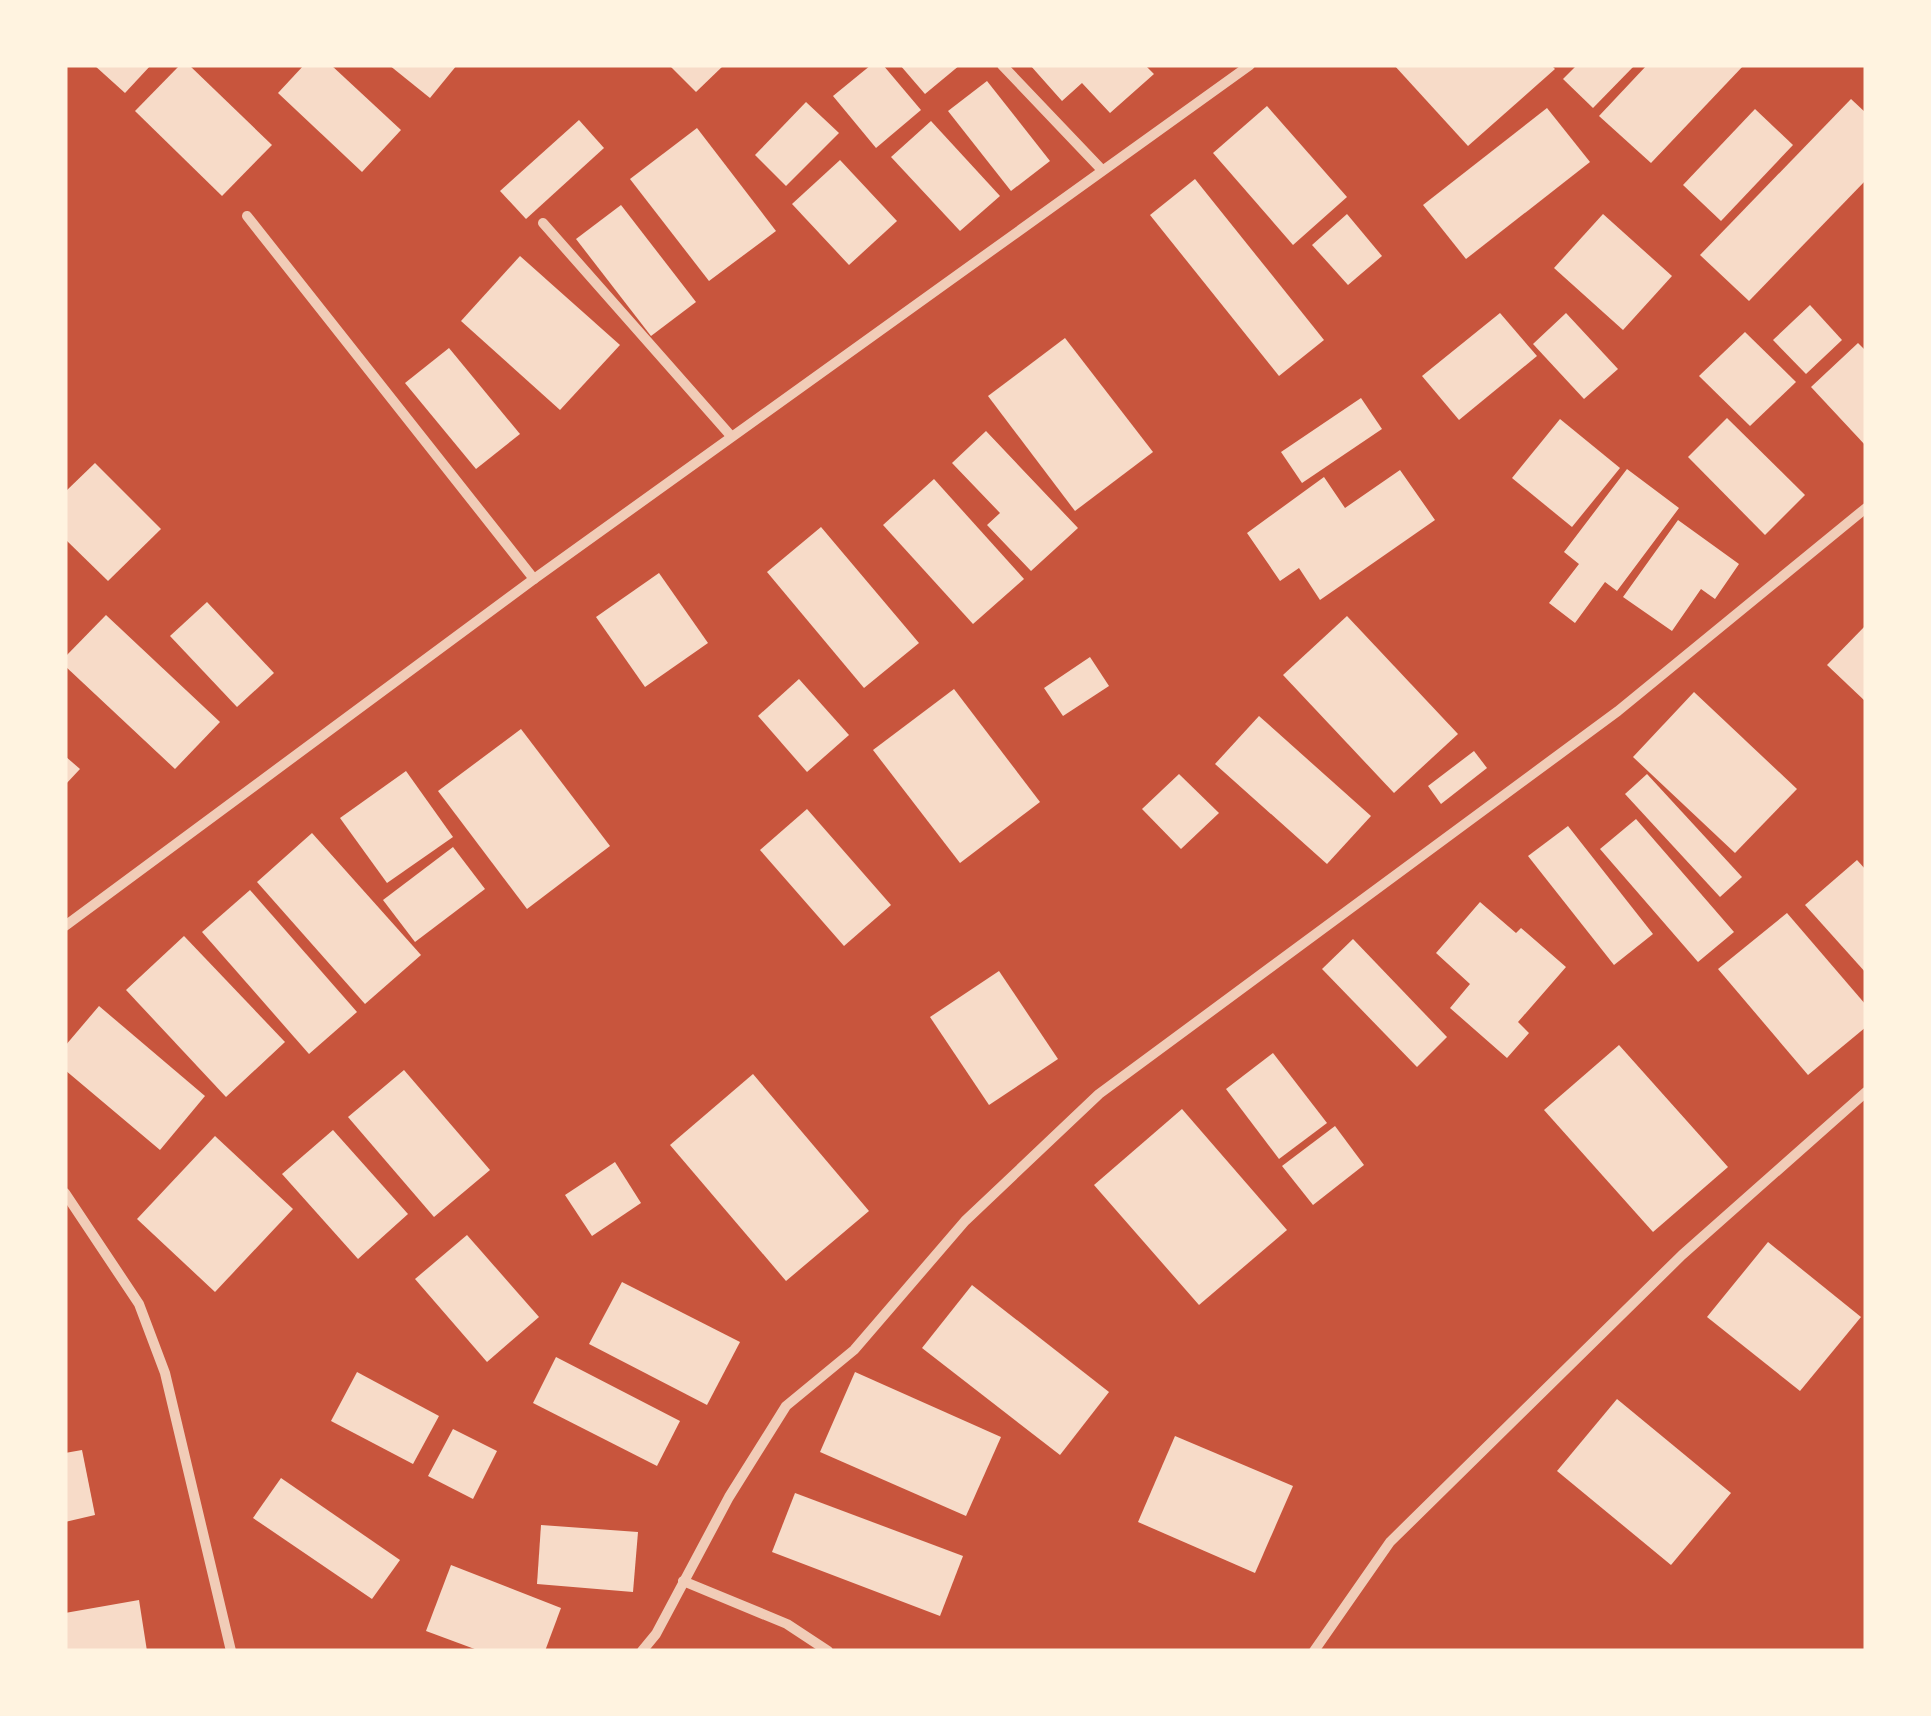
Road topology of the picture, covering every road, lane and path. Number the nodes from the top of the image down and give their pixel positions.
1 (1002, 65) edge
2 (1250, 65) edge
3 (1102, 170) junction
4 (247, 216) dead end
5 (543, 223) dead end
6 (731, 436) junction
7 (1866, 508) edge
8 (534, 579) junction
9 (65, 926) edge
10 (1866, 1092) edge
11 (65, 1193) edge
12 (683, 1582) junction
13 (232, 1651) edge
14 (642, 1651) edge
15 (828, 1651) edge
16 (1314, 1651) edge

1 - 3 street
2 - 3 street
3 - 6 street
4 - 8 street
5 - 6 street
6 - 8 street
7 - 12 street
8 - 9 street
10 - 16 street
11 - 13 street
12 - 14 street
12 - 15 street

